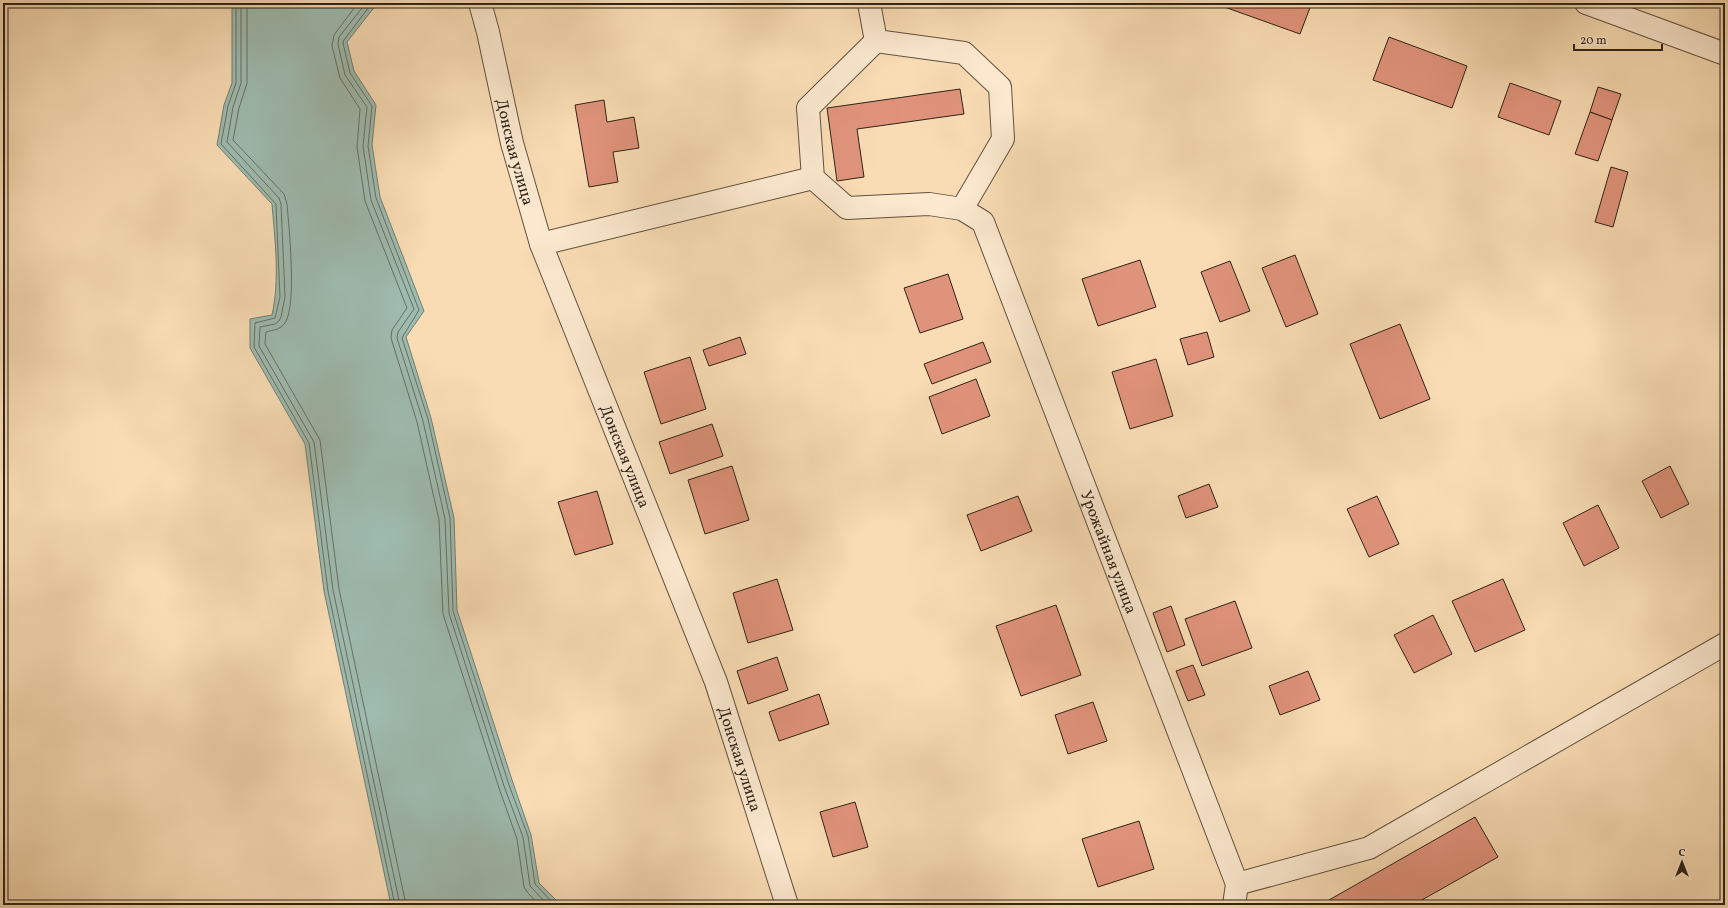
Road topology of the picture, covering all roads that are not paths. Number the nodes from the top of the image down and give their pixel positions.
1 (480, 3) edge
2 (869, 3) edge
3 (1586, 3) edge
4 (876, 41) junction
5 (1725, 54) edge
6 (813, 178) junction
7 (962, 209) junction
8 (542, 244) junction
9 (1725, 644) edge
10 (1235, 894) edge
11 (786, 905) edge

1 - 8 street, Донская улица
2 - 4 street
3 - 5 street
4 - 6 street
4 - 7 street
6 - 7 street, Урожайная улица
6 - 8 street
7 - 10 street, Урожайная улица
8 - 11 street, Донская улица
9 - 10 street

